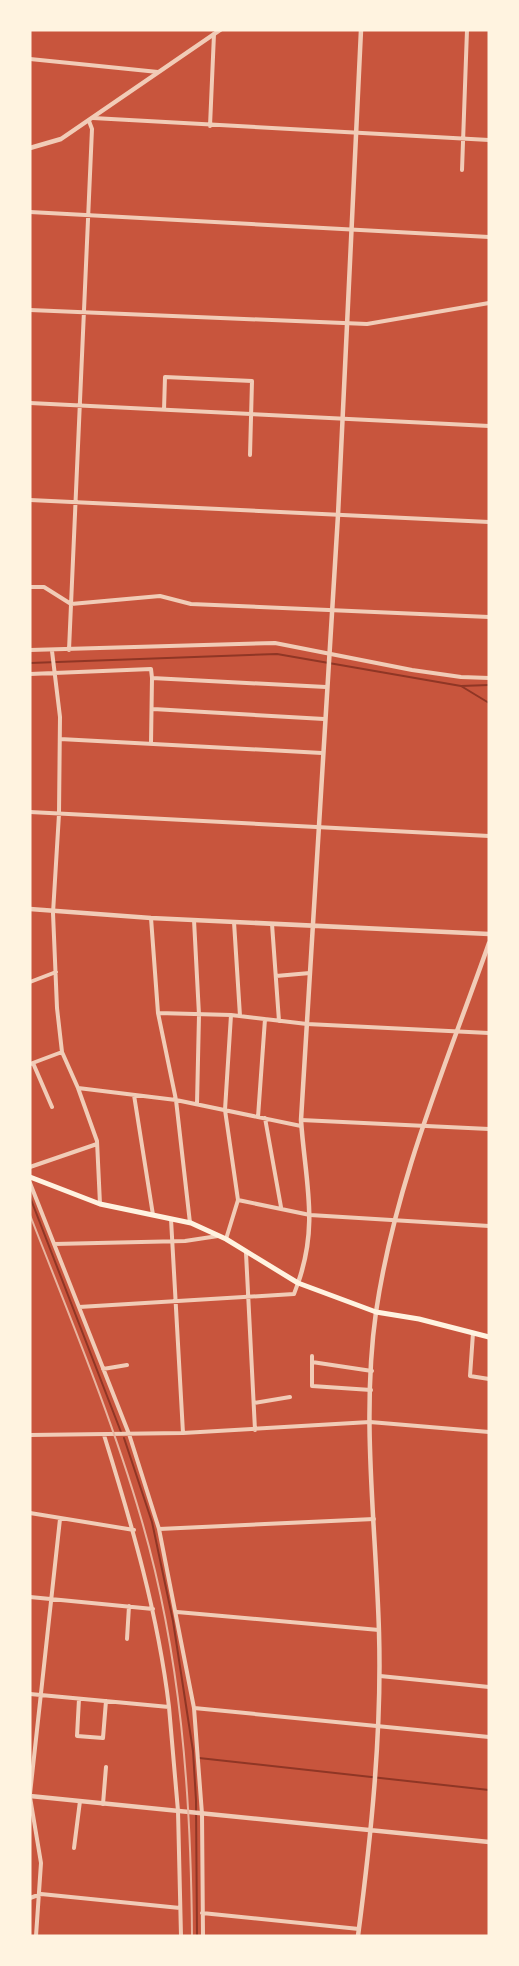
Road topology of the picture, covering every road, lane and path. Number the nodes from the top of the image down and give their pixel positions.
1 (220, 30) edge
2 (361, 30) edge
3 (467, 30) edge
4 (214, 34) junction
5 (30, 59) edge
6 (158, 72) junction
7 (91, 119) junction
8 (210, 126) junction
9 (356, 133) junction
10 (462, 139) junction
11 (489, 140) edge
12 (30, 148) edge
13 (462, 170) dead end
14 (30, 212) edge
15 (89, 216) junction
16 (352, 229) junction
17 (489, 237) edge
18 (489, 303) edge
19 (30, 310) edge
20 (84, 313) junction
21 (347, 324) junction
22 (30, 403) edge
23 (79, 406) junction
24 (164, 410) junction
25 (251, 414) junction
26 (341, 417) junction
27 (489, 426) edge
28 (250, 455) dead end
29 (30, 500) edge
30 (74, 502) junction
31 (338, 515) junction
32 (489, 522) edge
33 (30, 587) edge
34 (71, 604) junction
35 (332, 609) junction
36 (489, 617) edge
37 (30, 650) edge
38 (69, 650) junction
39 (52, 653) junction
40 (328, 653) junction
41 (54, 673) junction
42 (30, 674) edge
43 (152, 678) junction
44 (489, 678) edge
45 (326, 687) junction
46 (153, 710) junction
47 (324, 719) junction
48 (60, 739) junction
49 (151, 743) junction
50 (322, 753) junction
51 (30, 812) edge
52 (59, 814) junction
53 (319, 827) junction
54 (489, 836) edge
55 (30, 909) edge
56 (53, 913) junction
57 (151, 918) junction
58 (194, 920) junction
59 (234, 922) junction
60 (272, 924) junction
61 (312, 926) junction
62 (489, 934) edge
63 (489, 943) edge
64 (56, 972) junction
65 (310, 973) junction
66 (276, 976) junction
67 (30, 982) edge
68 (158, 1013) junction
69 (198, 1014) junction
70 (231, 1016) junction
71 (240, 1016) junction
72 (265, 1019) junction
73 (279, 1021) junction
74 (307, 1024) junction
75 (458, 1032) junction
76 (489, 1033) edge
77 (62, 1052) junction
78 (32, 1064) edge
79 (78, 1088) junction
80 (134, 1095) junction
81 (176, 1100) junction
82 (197, 1104) junction
83 (52, 1107) dead end
84 (225, 1110) junction
85 (258, 1117) junction
86 (265, 1118) junction
87 (301, 1123) junction
88 (422, 1125) junction
89 (489, 1130) edge
90 (97, 1144) junction
91 (30, 1167) edge
92 (30, 1177) edge
93 (30, 1184) edge
94 (238, 1200) junction
95 (100, 1204) junction
96 (281, 1207) junction
97 (153, 1215) junction
98 (310, 1215) junction
99 (171, 1219) junction
100 (394, 1219) junction
101 (190, 1223) junction
102 (489, 1226) edge
103 (219, 1236) junction
104 (226, 1239) junction
105 (172, 1241) junction
106 (54, 1244) junction
107 (246, 1253) junction
108 (298, 1283) junction
109 (249, 1297) junction
110 (176, 1302) junction
111 (79, 1307) junction
112 (376, 1312) junction
113 (473, 1334) junction
114 (489, 1337) edge
115 (312, 1356) dead end
116 (312, 1362) junction
117 (127, 1365) dead end
118 (103, 1369) junction
119 (372, 1371) junction
120 (489, 1379) edge
121 (370, 1390) junction
122 (290, 1397) dead end
123 (254, 1403) junction
124 (370, 1422) junction
125 (255, 1430) junction
126 (489, 1432) edge
127 (183, 1433) junction
128 (129, 1434) junction
129 (30, 1435) edge
130 (104, 1435) junction
131 (30, 1514) edge
132 (60, 1519) junction
133 (374, 1519) junction
134 (159, 1529) junction
135 (134, 1530) junction
136 (30, 1597) edge
137 (51, 1599) junction
138 (129, 1606) junction
139 (153, 1609) junction
140 (177, 1612) junction
141 (379, 1630) junction
142 (127, 1639) dead end
143 (380, 1676) junction
144 (489, 1687) edge
145 (30, 1694) edge
146 (42, 1695) junction
147 (80, 1699) junction
148 (106, 1701) junction
149 (169, 1707) junction
150 (194, 1708) junction
151 (378, 1726) junction
152 (489, 1737) edge
153 (106, 1767) dead end
154 (30, 1796) edge
155 (80, 1802) junction
156 (103, 1804) junction
157 (178, 1811) junction
158 (202, 1814) junction
159 (368, 1831) junction
160 (489, 1842) edge
161 (74, 1848) dead end
162 (41, 1894) junction
163 (30, 1898) edge
164 (180, 1908) junction
165 (202, 1913) junction
166 (359, 1929) junction
167 (36, 1936) edge
168 (181, 1936) edge
169 (202, 1936) edge
170 (358, 1936) edge

1 - 4 street
2 - 9 street
3 - 10 street
4 - 6 street
4 - 8 street
5 - 6 street
6 - 7 street
7 - 8 street
7 - 12 street
7 - 15 street
8 - 9 street
9 - 10 street
9 - 16 street
10 - 11 street
10 - 13 street
14 - 15 street
15 - 16 street
15 - 20 street
16 - 17 street
16 - 21 street
18 - 21 street
19 - 20 street
20 - 21 street
20 - 23 street
21 - 26 street
22 - 23 street
23 - 24 street
23 - 30 street
24 - 25 street
24 - 25 street
25 - 26 street
25 - 28 street
26 - 27 street
26 - 31 street
29 - 30 street
30 - 31 street
30 - 34 street
31 - 32 street
31 - 35 street
33 - 34 street
34 - 35 street
34 - 38 street
35 - 36 street
35 - 40 street
37 - 39 street
38 - 39 street
38 - 40 street
39 - 41 street
40 - 44 street
40 - 45 street
41 - 42 street
41 - 43 street
41 - 48 street
43 - 45 street
43 - 46 street
45 - 47 street
46 - 47 street
46 - 49 street
47 - 50 street
48 - 49 street
48 - 52 street
49 - 50 street
50 - 53 street
51 - 52 street
52 - 53 street
52 - 56 street
53 - 54 street
53 - 61 street
55 - 56 street
56 - 57 street
56 - 64 street
57 - 58 street
57 - 68 street
58 - 59 street
58 - 69 street
59 - 60 street
59 - 71 street
60 - 61 street
60 - 66 street
61 - 62 street
61 - 65 street
63 - 75 street
64 - 67 street
64 - 77 street
65 - 66 street
65 - 74 street
66 - 73 street
68 - 69 street
68 - 81 street
69 - 70 street
69 - 82 street
70 - 71 street
70 - 84 street
71 - 72 street
72 - 73 street
72 - 85 street
73 - 74 street
74 - 75 street
74 - 87 street
75 - 76 street
75 - 88 street
77 - 78 street
77 - 79 street
78 - 83 street
79 - 80 street
79 - 90 street
80 - 81 street
80 - 97 street
81 - 82 street
81 - 101 street
82 - 84 street
84 - 85 street
84 - 94 street
85 - 86 street
86 - 87 street
86 - 96 street
87 - 88 street
87 - 98 street
88 - 89 street
88 - 100 street
90 - 91 street
90 - 95 street
92 - 95 main road
93 - 106 street
94 - 96 street
94 - 104 street
95 - 97 main road
96 - 98 street
97 - 99 main road
98 - 100 street
98 - 108 street
99 - 101 main road
99 - 105 street
100 - 102 street
100 - 112 street
101 - 103 main road
103 - 104 main road
103 - 105 street
104 - 107 main road
105 - 106 street
105 - 110 street
106 - 111 street
107 - 108 main road
107 - 109 street
108 - 109 street
108 - 112 main road
109 - 110 street
109 - 123 street
110 - 111 street
110 - 127 street
111 - 118 street
112 - 113 main road
112 - 119 street
113 - 114 main road
113 - 120 street
115 - 116 street
116 - 119 street
116 - 121 street
117 - 118 street
118 - 128 street
119 - 121 street
121 - 124 street
122 - 123 street
123 - 125 street
124 - 125 street
124 - 126 street
124 - 133 street
125 - 127 street
127 - 128 street
128 - 130 street
128 - 134 street
129 - 130 street
130 - 135 street
131 - 132 street
132 - 135 street
132 - 137 street
133 - 134 street
133 - 141 street
134 - 140 street
135 - 139 street
136 - 137 street
137 - 138 street
137 - 146 street
138 - 139 street
138 - 142 street
139 - 149 street
140 - 141 street
140 - 150 street
141 - 143 street
143 - 144 street
143 - 151 street
145 - 146 street
146 - 147 street
146 - 154 street
147 - 148 street
147 - 148 street
148 - 149 street
149 - 157 street
150 - 151 street
150 - 158 street
151 - 152 street
151 - 159 street
153 - 156 street
154 - 155 street
154 - 162 street
155 - 156 street
155 - 161 street
156 - 157 street
157 - 158 street
157 - 164 street
158 - 159 street
158 - 165 street
159 - 160 street
159 - 166 street
162 - 163 street
162 - 164 street
162 - 167 street
164 - 168 street
165 - 166 street
165 - 169 street
166 - 170 street

